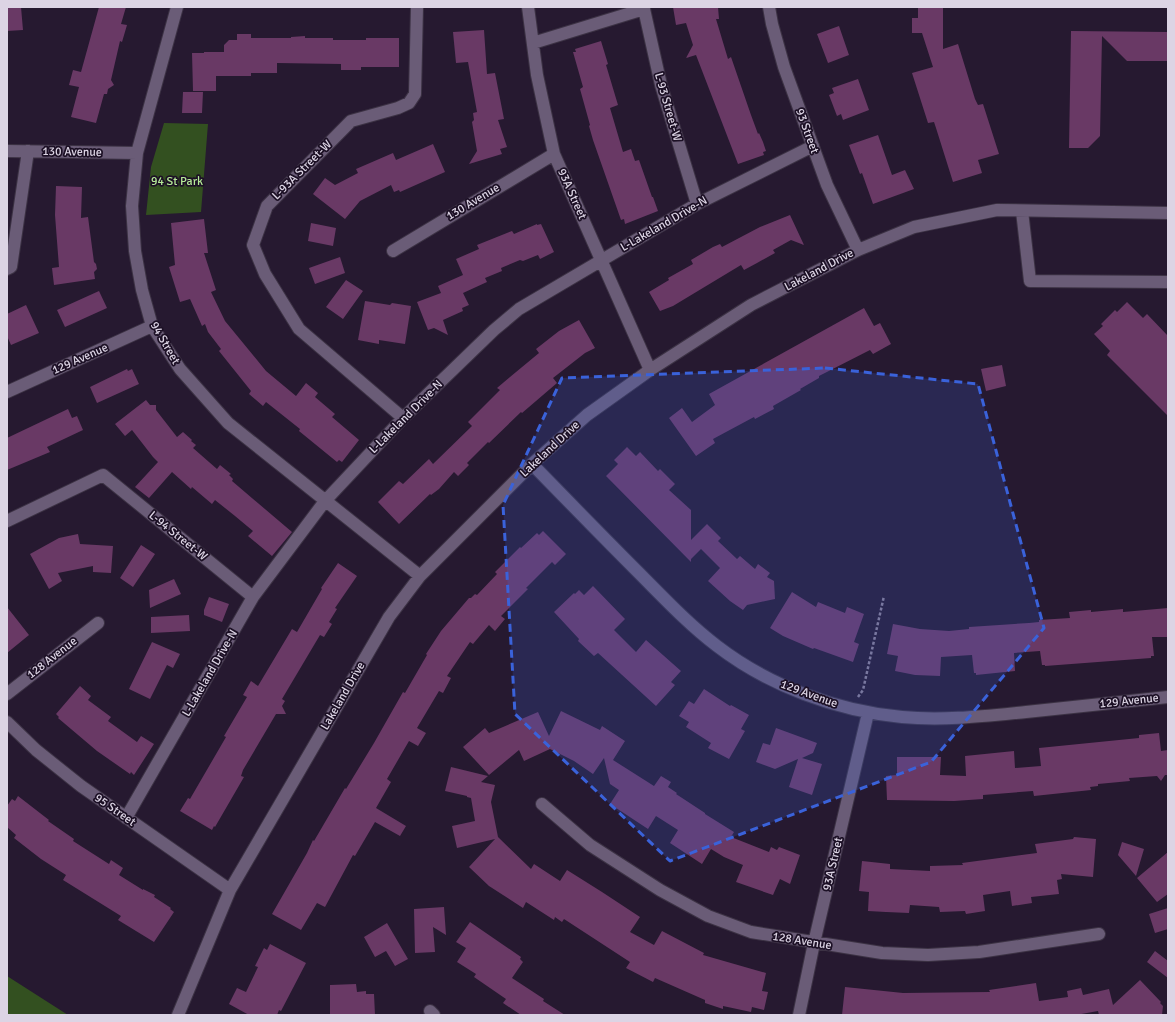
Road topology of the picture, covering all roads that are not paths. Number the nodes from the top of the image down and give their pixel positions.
1 (177, 7) edge
2 (417, 7) edge
3 (528, 7) edge
4 (769, 7) edge
5 (533, 43) junction
6 (813, 146) junction
7 (7, 151) edge
8 (28, 151) junction
9 (137, 153) junction
10 (554, 154) junction
11 (697, 204) junction
12 (1022, 211) junction
13 (1168, 213) edge
14 (858, 250) junction
15 (393, 251) dead end
16 (602, 261) junction
17 (7, 269) edge
18 (1168, 282) edge
19 (152, 326) junction
20 (650, 370) junction
21 (7, 392) edge
22 (403, 418) junction
23 (532, 464) junction
24 (325, 501) junction
25 (7, 521) edge
26 (420, 576) junction
27 (253, 597) junction
28 (98, 623) dead end
29 (7, 694) edge
30 (1168, 697) edge
31 (868, 713) junction
32 (7, 722) edge
33 (542, 804) dead end
34 (126, 818) junction
35 (230, 890) junction
36 (1099, 934) dead end
37 (814, 943) junction
38 (178, 1015) edge
39 (799, 1015) edge

1 - 9 street, 94 Street
2 - 22 street, L-93A Street-W
3 - 5 street, 93A Street
4 - 6 street, 93 Street
5 - 10 street, 93A Street
5 - 11 street, L-93 Street-W
6 - 11 street, L-Lakeland Drive-N
6 - 14 street, 93 Street
7 - 8 street, 130 Avenue
8 - 9 street, 130 Avenue
8 - 17 street
9 - 19 street, 94 Street
10 - 15 street, 130 Avenue
10 - 16 street, 93A Street
11 - 16 street, L-Lakeland Drive-N
12 - 13 street, Lakeland Drive
12 - 14 street, Lakeland Drive
12 - 18 street
14 - 20 street, Lakeland Drive
16 - 20 street, 93A Street
16 - 22 street, L-Lakeland Drive-N
19 - 21 street, 129 Avenue
19 - 24 street, 94 Street
20 - 23 street, Lakeland Drive
22 - 24 street, L-Lakeland Drive-N
23 - 26 street, Lakeland Drive
23 - 31 street, 129 Avenue
24 - 26 street, 94 Street
24 - 27 street, L-Lakeland Drive-N
25 - 27 street, L-94 Street-W
26 - 35 street, Lakeland Drive
27 - 34 street, L-Lakeland Drive-N
28 - 29 street, 128 Avenue
30 - 31 street, 129 Avenue
31 - 37 street, 93A Street
32 - 34 street, 95 Street
33 - 37 street, 128 Avenue
34 - 35 street, 95 Street
35 - 38 street, Lakeland Drive
36 - 37 street, 128 Avenue
37 - 39 street, 93A Street

